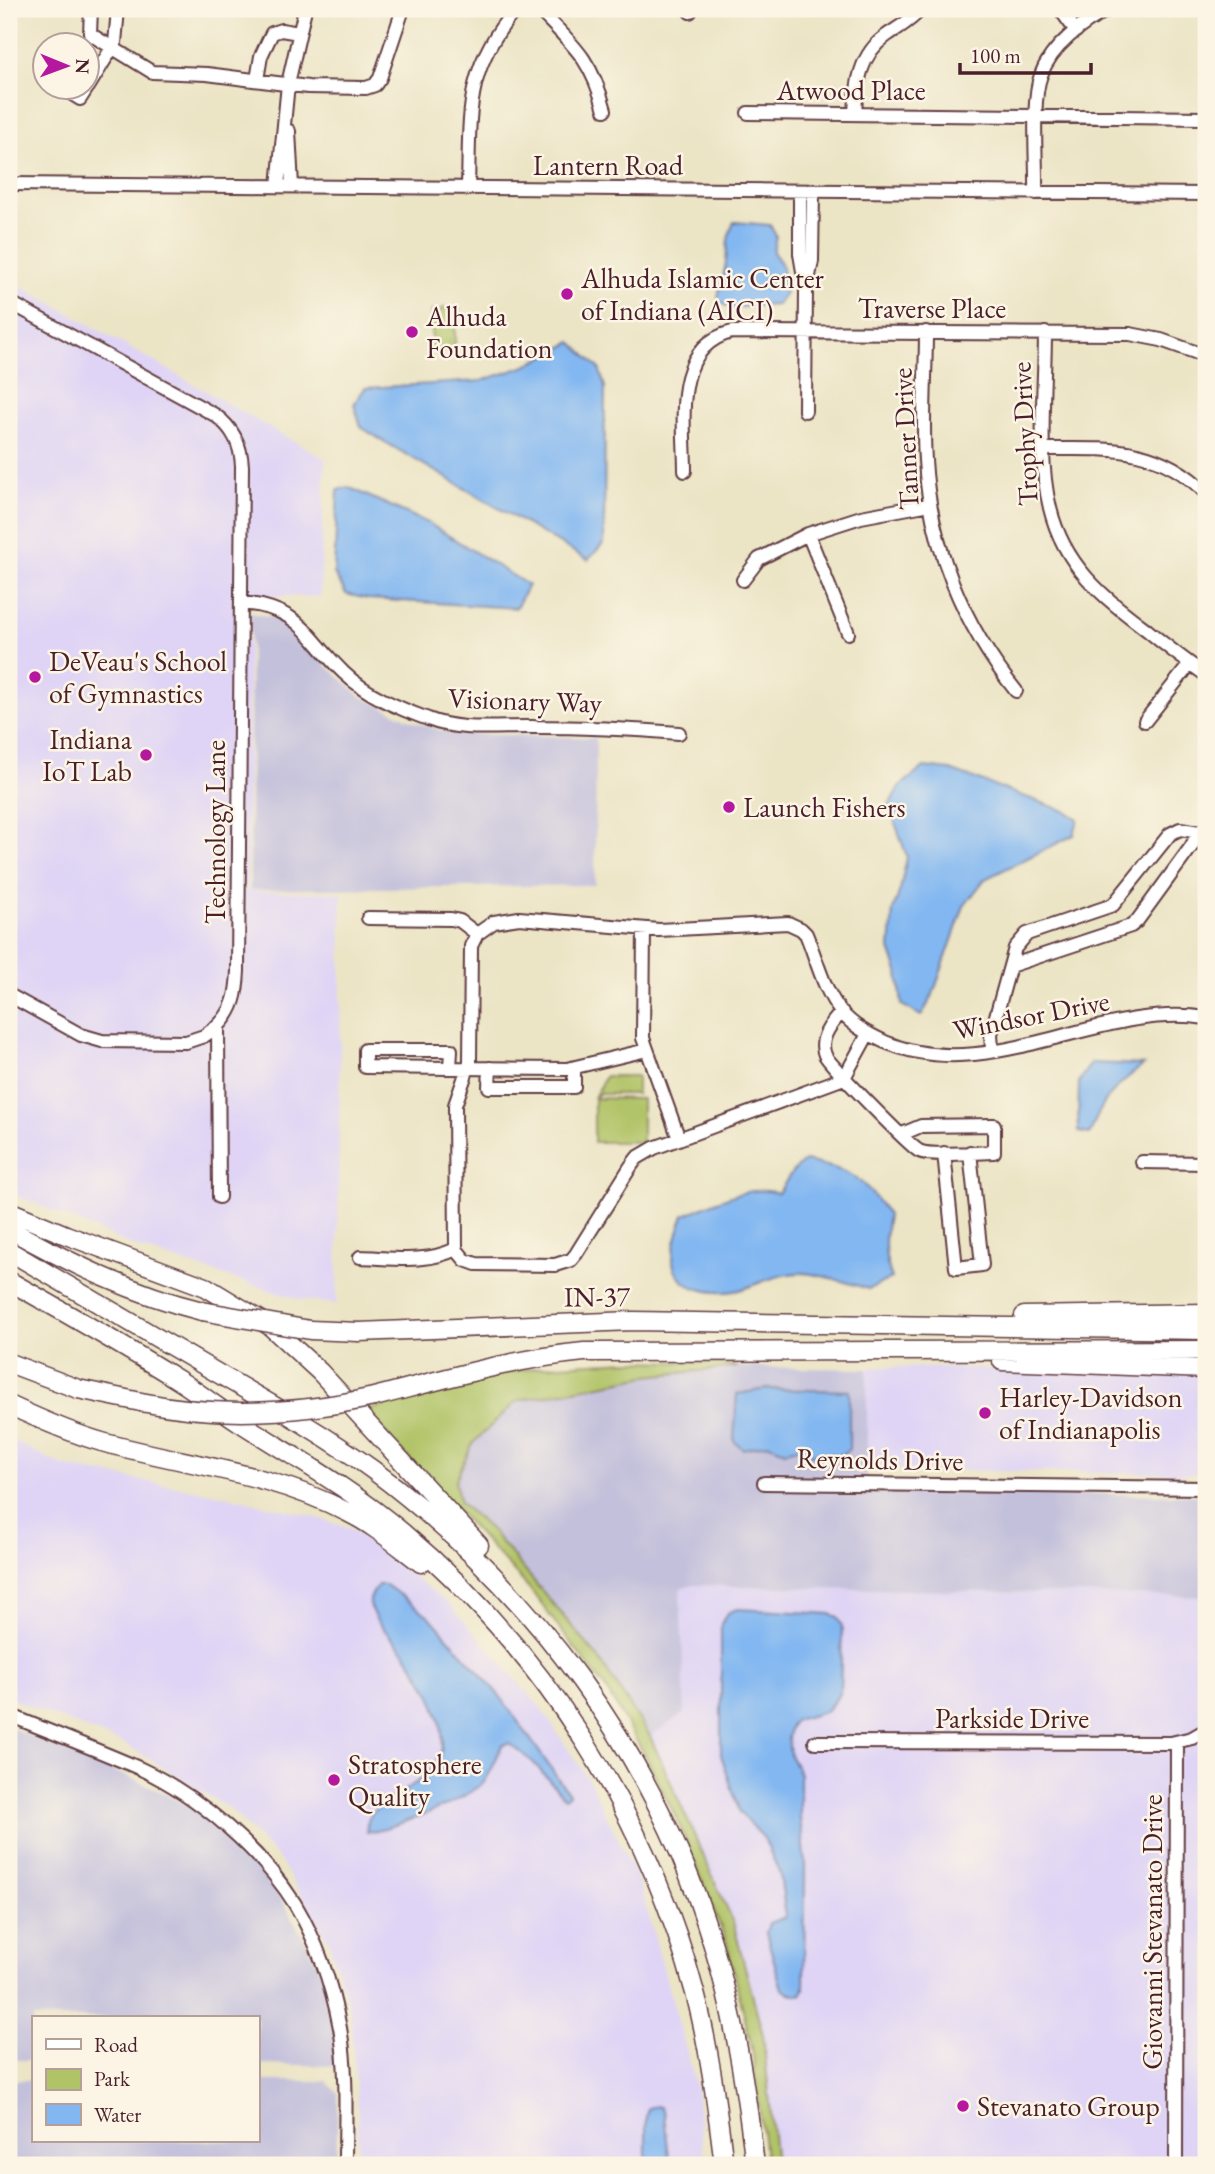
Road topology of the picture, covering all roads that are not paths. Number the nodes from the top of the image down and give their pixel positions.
1 (91, 9) edge
2 (118, 9) edge
3 (305, 9) edge
4 (403, 9) edge
5 (516, 9) edge
6 (538, 9) edge
7 (921, 9) edge
8 (1060, 9) edge
9 (1109, 9) edge
10 (1076, 31) junction
11 (88, 32) edge
12 (299, 33) junction
13 (102, 45) edge
14 (112, 48) junction
15 (102, 64) edge
16 (257, 80) junction
17 (288, 84) junction
18 (605, 110) dead end
19 (286, 112) junction
20 (748, 113) dead end
21 (855, 114) junction
22 (1037, 116) junction
23 (1206, 117) edge
24 (9, 184) edge
25 (278, 186) junction
26 (292, 186) junction
27 (468, 189) junction
28 (806, 191) junction
29 (1037, 193) junction
30 (1206, 194) edge
31 (9, 302) edge
32 (806, 331) junction
33 (926, 332) junction
34 (1045, 333) junction
35 (1206, 356) edge
36 (805, 411) dead end
37 (1044, 449) junction
38 (685, 471) dead end
39 (1206, 493) edge
40 (930, 504) junction
41 (808, 534) junction
42 (743, 580) dead end
43 (242, 603) junction
44 (848, 632) dead end
45 (1190, 664) junction
46 (1206, 676) edge
47 (1016, 691) dead end
48 (1145, 721) dead end
49 (679, 733) dead end
50 (1203, 832) edge
51 (368, 918) dead end
52 (644, 929) junction
53 (477, 934) junction
54 (1010, 966) junction
55 (9, 995) edge
56 (842, 1012) junction
57 (1206, 1018) edge
58 (218, 1027) junction
59 (868, 1034) junction
60 (647, 1050) junction
61 (992, 1050) junction
62 (450, 1068) junction
63 (469, 1068) junction
64 (490, 1068) junction
65 (574, 1068) junction
66 (844, 1078) junction
67 (902, 1134) junction
68 (679, 1139) junction
69 (970, 1152) junction
70 (944, 1153) junction
71 (1142, 1162) dead end
72 (1206, 1163) edge
73 (219, 1197) dead end
74 (9, 1211) edge
75 (9, 1228) edge
76 (456, 1250) junction
77 (9, 1251) edge
78 (360, 1257) dead end
79 (9, 1280) edge
80 (1206, 1313) edge
81 (813, 1323) junction
82 (1206, 1330) edge
83 (1206, 1350) edge
84 (859, 1351) junction
85 (9, 1363) edge
86 (1206, 1369) edge
87 (9, 1405) edge
88 (764, 1482) dead end
89 (1206, 1488) edge
90 (514, 1597) junction
91 (9, 1715) edge
92 (1206, 1730) edge
93 (582, 1737) junction
94 (815, 1742) dead end
95 (1177, 1742) junction
96 (345, 2165) edge
97 (724, 2165) edge
98 (755, 2165) edge
99 (1175, 2165) edge

1 - 11 street
2 - 14 street
3 - 12 street
4 - 17 street
5 - 27 street
6 - 18 street
7 - 21 street
8 - 10 street
9 - 10 street
10 - 22 street
12 - 16 street
12 - 17 street
13 - 14 street
14 - 15 street
14 - 16 street
16 - 17 street
17 - 19 street
19 - 25 street
19 - 26 street
20 - 21 street, Atwood Place
21 - 22 street, Atwood Place
22 - 23 street, Atwood Place
22 - 29 street
24 - 25 street, Lantern Road
25 - 26 street, Lantern Road
26 - 27 street, Lantern Road
27 - 28 street, Lantern Road
28 - 29 street, Lantern Road
28 - 32 street
29 - 30 street, Lantern Road
31 - 43 street, Technology Lane
32 - 33 street, Traverse Place
32 - 36 street
32 - 38 street, Traverse Place
33 - 34 street, Traverse Place
33 - 40 street, Tanner Drive
34 - 35 street, Traverse Place
34 - 37 street, Trophy Drive
37 - 39 street
37 - 45 street, Trophy Drive
40 - 41 street
40 - 47 street, Tanner Drive
41 - 42 street
41 - 44 street
43 - 49 street, Visionary Way
43 - 58 street, Technology Lane
45 - 46 street, Trophy Drive
45 - 48 street
50 - 54 street
50 - 54 street
51 - 53 street
52 - 53 street, Windsor Drive
52 - 56 street, Windsor Drive
52 - 60 street
53 - 63 street
54 - 61 street
55 - 58 street
56 - 59 street, Windsor Drive
56 - 66 street
57 - 61 street, Windsor Drive
58 - 73 street
59 - 61 street, Windsor Drive
59 - 66 street
60 - 65 street
60 - 68 street
62 - 62 street
62 - 63 street
63 - 64 street
63 - 76 street
64 - 65 street
64 - 65 street
66 - 67 street
66 - 68 street
67 - 69 street
67 - 70 street
68 - 76 street
69 - 70 street
69 - 70 street
71 - 72 street
74 - 90 highway
75 - 81 highway, IN-37, bridge
76 - 78 street
77 - 90 highway
79 - 93 highway
80 - 81 highway
81 - 82 highway, IN-37
83 - 84 highway, IN-37
84 - 85 highway, IN-37, bridge
84 - 86 highway
87 - 93 highway
88 - 89 street, Reynolds Drive
90 - 98 highway
91 - 96 street
92 - 95 street, Parkside Drive
93 - 97 highway
94 - 95 street, Parkside Drive
95 - 99 street, Giovanni Stevanato Drive

